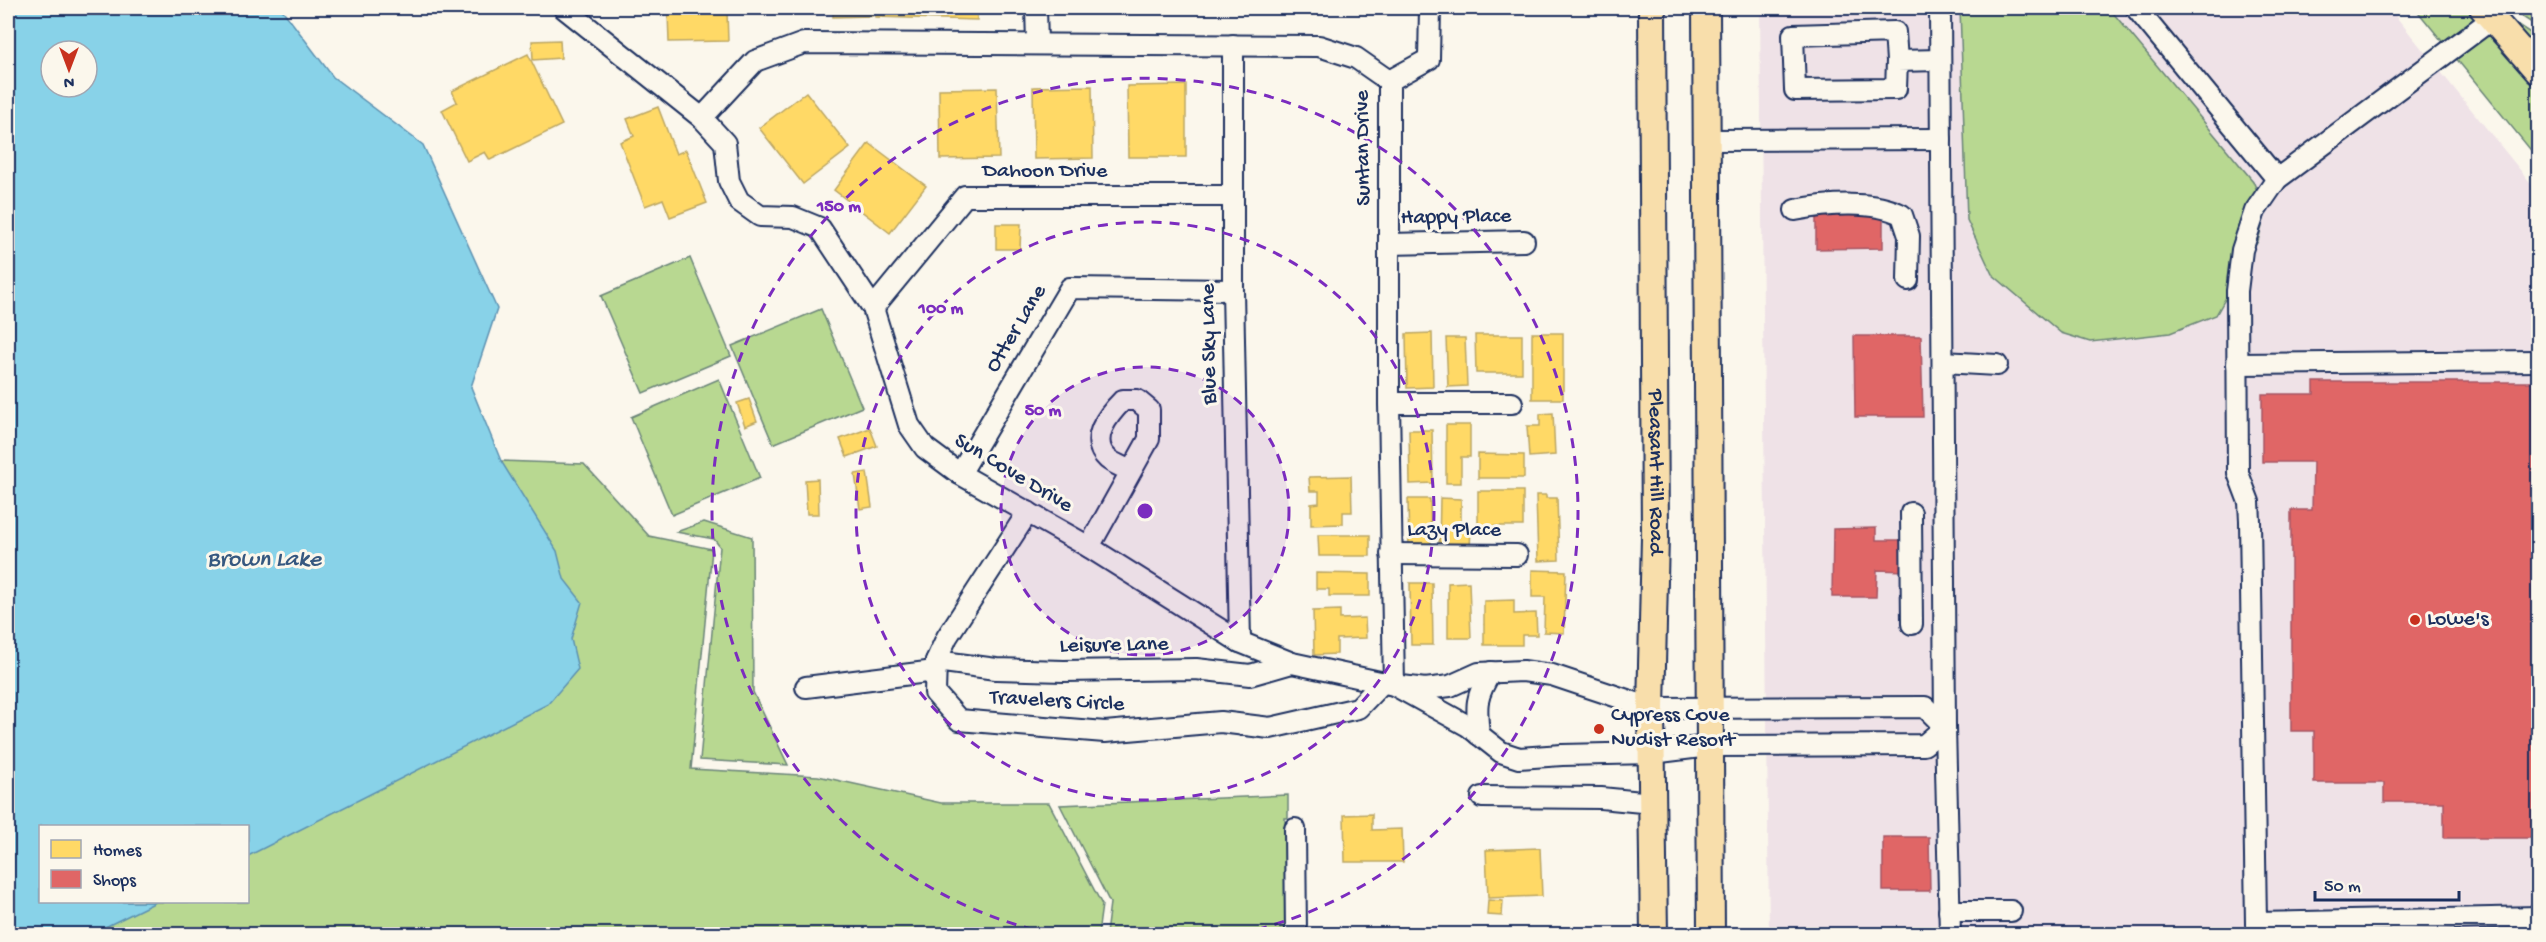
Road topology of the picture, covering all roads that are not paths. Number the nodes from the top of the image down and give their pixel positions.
1 (564, 8) edge
2 (1036, 8) edge
3 (1430, 8) edge
4 (1652, 8) edge
5 (1706, 8) edge
6 (1940, 8) edge
7 (2136, 8) edge
8 (2488, 13) edge
9 (1037, 43) junction
10 (1233, 45) junction
11 (1940, 60) junction
12 (1897, 61) junction
13 (2538, 71) edge
14 (1389, 81) junction
15 (702, 118) junction
16 (1706, 140) junction
17 (1941, 140) junction
18 (2277, 178) junction
19 (1232, 196) junction
20 (1795, 210) dead end
21 (1524, 241) dead end
22 (1389, 244) junction
23 (1908, 280) dead end
24 (1233, 290) junction
25 (873, 308) junction
26 (2538, 361) edge
27 (1942, 362) junction
28 (1997, 364) dead end
29 (2237, 364) junction
30 (1389, 403) junction
31 (1512, 403) dead end
32 (1130, 471) dead end
33 (960, 474) junction
34 (1028, 513) junction
35 (1911, 513) dead end
36 (1089, 547) junction
37 (1390, 554) junction
38 (1517, 555) dead end
39 (1912, 624) dead end
40 (1240, 642) junction
41 (1292, 663) junction
42 (935, 666) junction
43 (1491, 672) junction
44 (1389, 683) junction
45 (806, 687) dead end
46 (1651, 708) junction
47 (1709, 709) junction
48 (1945, 727) junction
49 (1479, 735) junction
50 (1709, 746) junction
51 (1652, 753) junction
52 (1482, 797) dead end
53 (1652, 803) junction
54 (1295, 829) dead end
55 (1949, 911) junction
56 (2011, 912) dead end
57 (2538, 917) edge
58 (1296, 934) edge
59 (1654, 934) edge
60 (1711, 934) edge
61 (1950, 934) edge

1 - 15 street, Sun Cove Drive
2 - 9 street
3 - 14 street
4 - 46 main road, Pleasant Hill Road
5 - 16 main road
6 - 11 street
7 - 18 street
8 - 13 main road
8 - 18 street
9 - 10 street, Suntan Drive
9 - 15 street, Suntan Drive
10 - 14 street, Suntan Drive
10 - 19 street, Blue Sky Lane
11 - 12 street
11 - 17 street
12 - 12 street
14 - 22 street, Suntan Drive
15 - 25 street, Sun Cove Drive
16 - 17 street
16 - 47 main road
17 - 27 street
18 - 29 street
19 - 24 street, Blue Sky Lane
19 - 25 street, Dahoon Drive
20 - 23 street
21 - 22 street, Happy Place
22 - 30 street, Suntan Drive
24 - 33 street, Otter Lane
24 - 40 street, Blue Sky Lane
25 - 33 street, Sun Cove Drive
26 - 29 street
27 - 28 street
27 - 48 street
29 - 57 street
30 - 31 street
30 - 37 street, Suntan Drive
32 - 36 street
33 - 34 street, Sun Cove Drive
34 - 36 street, Sun Cove Drive
34 - 42 street
35 - 39 street
36 - 40 street, Sun Cove Drive
37 - 38 street, Lazy Place
37 - 44 street, Suntan Drive
40 - 41 street, Sun Cove Drive
41 - 42 street, Leisure Lane
41 - 44 street, Sun Cove Drive
42 - 44 street, Travelers Circle
42 - 45 street, Leisure Lane
43 - 44 street, Sun Cove Drive
43 - 46 street, Sun Cove Drive
43 - 49 street
44 - 49 street, Sun Cove Drive
46 - 47 street, Sun Cove Drive
46 - 51 main road, Pleasant Hill Road
47 - 48 street, Sun Cove Drive
47 - 50 main road
48 - 50 street, Sun Cove Drive
48 - 55 street
49 - 51 street, Sun Cove Drive
50 - 51 street, Sun Cove Drive
50 - 60 main road
51 - 53 main road, Pleasant Hill Road
52 - 53 street
53 - 59 main road, Pleasant Hill Road
54 - 58 street
55 - 56 street
55 - 61 street

